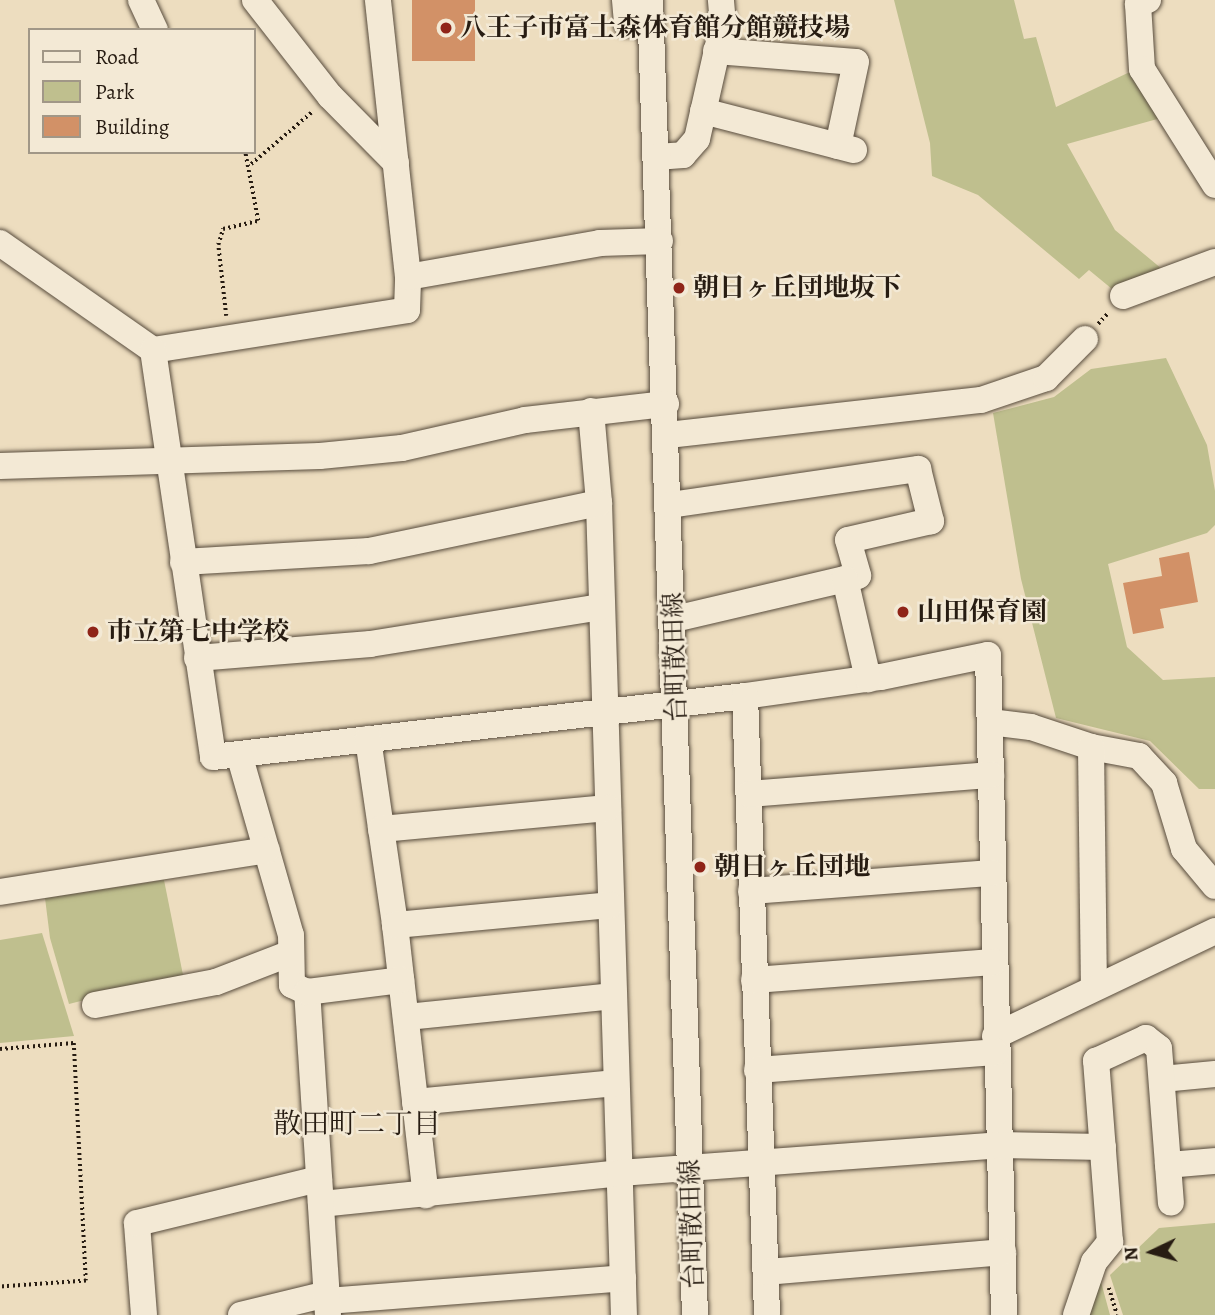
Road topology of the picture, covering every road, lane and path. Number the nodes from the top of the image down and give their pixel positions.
1 (141, 0) edge
2 (255, 0) edge
3 (378, 0) edge
4 (625, 0) edge
5 (721, 0) edge
6 (1148, 0) edge
7 (650, 11) edge
8 (154, 28) edge
9 (716, 51) junction
10 (330, 96) junction
11 (704, 111) junction
12 (246, 154) edge
13 (656, 157) junction
14 (396, 163) junction
15 (251, 164) junction
16 (1215, 185) edge
17 (660, 241) junction
18 (0, 243) edge
19 (1215, 262) edge
20 (408, 277) junction
21 (1123, 296) joint
22 (229, 339) junction
23 (1085, 339) joint
24 (153, 349) junction
25 (666, 404) junction
26 (591, 411) junction
27 (668, 435) junction
28 (167, 463) junction
29 (0, 466) edge
30 (598, 503) junction
31 (670, 505) junction
32 (183, 562) junction
33 (845, 579) junction
34 (600, 607) junction
35 (674, 619) junction
36 (197, 658) junction
37 (868, 679) junction
38 (745, 696) junction
39 (677, 702) junction
40 (604, 712) junction
41 (990, 722) junction
42 (368, 739) junction
43 (1091, 747) junction
44 (239, 754) junction
45 (991, 775) junction
46 (748, 794) junction
47 (608, 808) junction
48 (381, 830) junction
49 (267, 850) junction
50 (992, 873) junction
51 (1215, 886) edge
52 (751, 891) junction
53 (0, 892) edge
54 (610, 905) junction
55 (395, 925) junction
56 (1215, 931) edge
57 (292, 953) junction
58 (993, 962) junction
59 (401, 979) junction
60 (754, 980) junction
61 (1094, 987) junction
62 (307, 992) junction
63 (614, 996) junction
64 (95, 1005) dead end
65 (407, 1017) junction
66 (995, 1044) junction
67 (0, 1049) edge
68 (757, 1070) junction
69 (1215, 1074) edge
70 (1162, 1079) junction
71 (616, 1083) junction
72 (415, 1102) junction
73 (999, 1146) junction
74 (1103, 1147) junction
75 (1215, 1161) edge
76 (761, 1163) junction
77 (1168, 1165) junction
78 (690, 1168) junction
79 (620, 1173) junction
80 (320, 1192) junction
81 (426, 1195) junction
82 (1171, 1203) dead end
83 (1003, 1252) junction
84 (766, 1272) junction
85 (622, 1278) junction
86 (0, 1287) edge
87 (328, 1303) edge
88 (145, 1315) edge
89 (241, 1315) edge
90 (624, 1315) edge
91 (695, 1315) edge
92 (767, 1315) edge
93 (1004, 1315) edge
94 (1076, 1315) edge

1 - 8 street
2 - 10 street
3 - 14 street
4 - 7 street
5 - 9 street
6 - 16 street
7 - 13 street, 台町散田線
9 - 11 street
9 - 11 street
10 - 14 street
10 - 15 path
11 - 13 street
12 - 15 path
13 - 17 street, 台町散田線
14 - 20 street
15 - 22 path
17 - 20 street
17 - 25 street, 台町散田線
18 - 24 street
19 - 21 street
20 - 22 street
21 - 23 path
22 - 24 street
23 - 27 street
24 - 28 street
25 - 26 street
25 - 27 street, 台町散田線
26 - 28 street
26 - 30 street
27 - 31 street, 台町散田線
28 - 29 street
28 - 32 street
30 - 32 street
30 - 34 street
31 - 33 street
31 - 35 street, 台町散田線
32 - 36 street
33 - 35 street
33 - 37 street
34 - 36 street
34 - 40 street
35 - 39 street, 台町散田線
36 - 44 street
37 - 38 street
37 - 41 street
38 - 39 street
38 - 46 street
39 - 40 street
39 - 78 street, 台町散田線
40 - 42 street
40 - 47 street
41 - 43 street
41 - 45 street
42 - 44 street
42 - 48 street
43 - 51 street
43 - 61 street
44 - 49 street
45 - 46 street
45 - 50 street
46 - 52 street
47 - 48 street
47 - 54 street
48 - 55 street
49 - 53 street
49 - 57 street
50 - 52 street
50 - 58 street
52 - 60 street
54 - 55 street
54 - 63 street
55 - 59 street
56 - 61 street
57 - 62 street
57 - 64 street
58 - 60 street
58 - 66 street
59 - 62 street
59 - 65 street
60 - 68 street
61 - 66 street
62 - 80 street
63 - 65 street
63 - 71 street
65 - 72 street
66 - 68 street
66 - 73 street
67 - 86 path
68 - 76 street
69 - 70 street
70 - 74 street
70 - 77 street
71 - 72 street
71 - 79 street
72 - 81 street
73 - 74 street
73 - 76 street
73 - 83 street
74 - 94 street
75 - 77 street
76 - 78 street
76 - 84 street
77 - 82 street
78 - 79 street
78 - 91 street, 台町散田線
79 - 81 street
79 - 85 street
80 - 81 street
80 - 87 street
80 - 88 street
83 - 84 street
83 - 93 street
84 - 92 street
85 - 87 street
85 - 90 street
87 - 89 street

